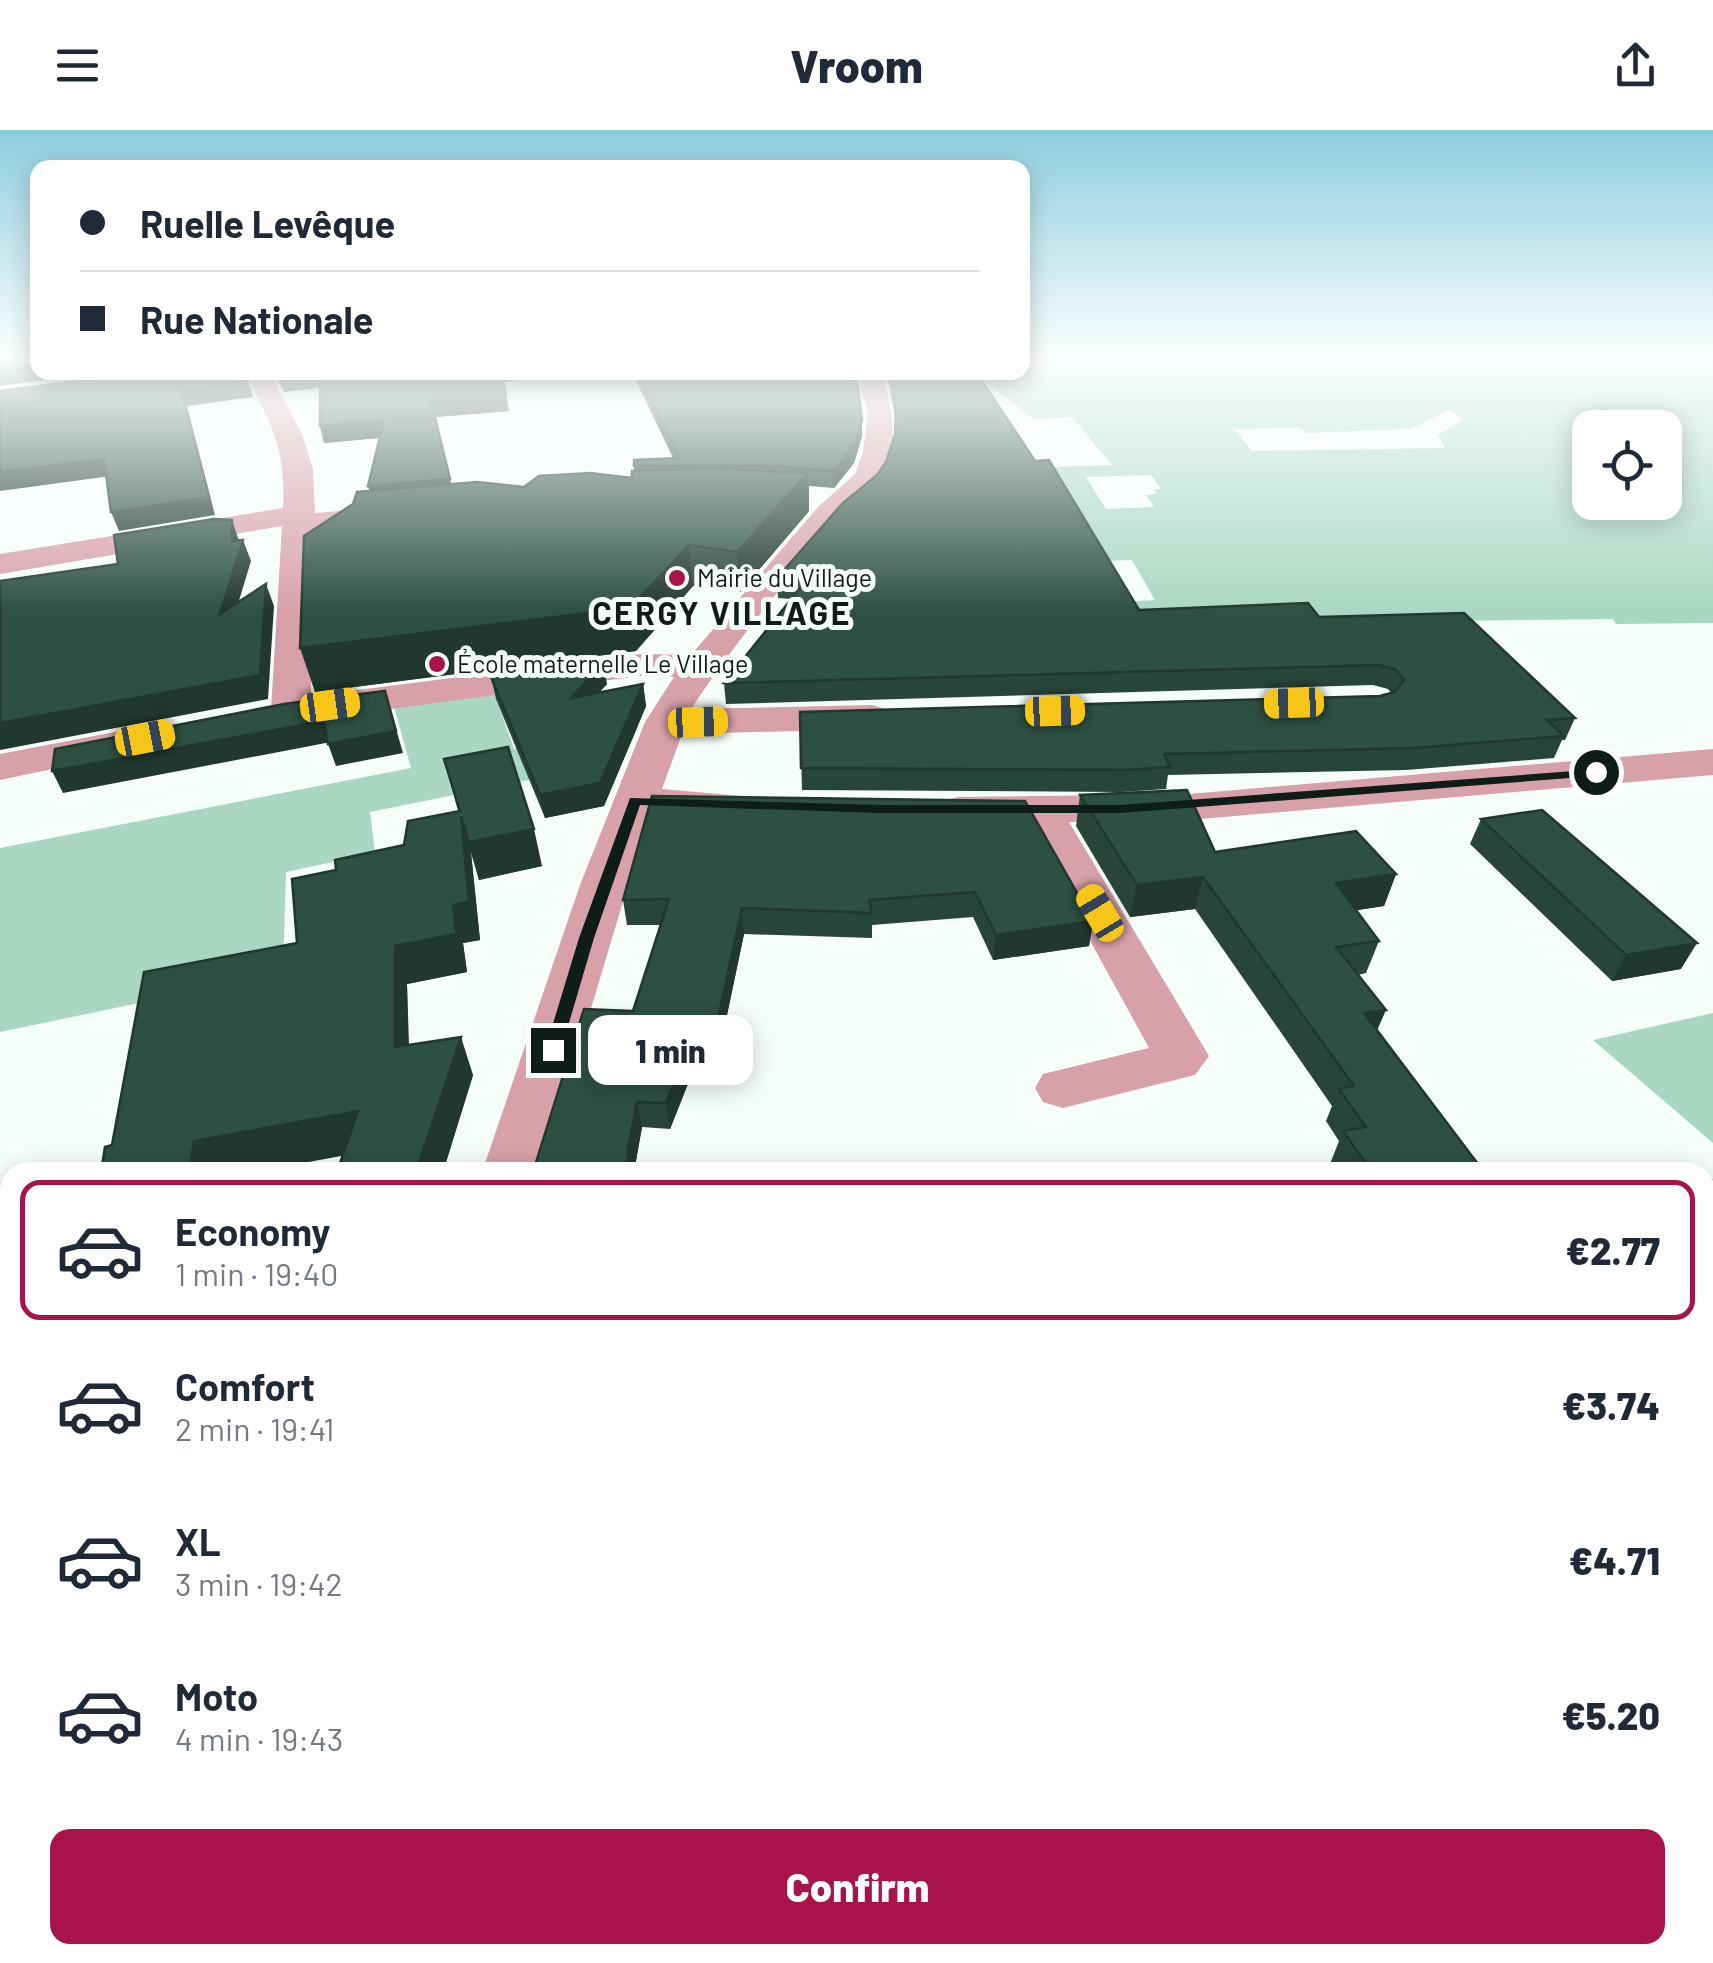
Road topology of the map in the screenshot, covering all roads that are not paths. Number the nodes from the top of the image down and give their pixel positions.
1 (289, 441) edge
2 (879, 441) edge
3 (802, 498) edge
4 (844, 502) junction
5 (430, 513) edge
6 (300, 519) junction
7 (0, 564) edge
8 (701, 666) junction
9 (290, 710) junction
10 (916, 715) edge
11 (252, 718) edge
12 (666, 722) junction
13 (155, 737) edge
14 (1713, 762) edge
15 (0, 766) edge
16 (635, 800) junction
17 (759, 806) edge
18 (915, 809) edge
19 (1040, 810) junction
20 (1063, 1088) dead end
21 (515, 1162) edge

1 - 6 street
2 - 4 street
3 - 4 street
4 - 8 street
5 - 6 street
6 - 7 street
6 - 9 street
8 - 9 street
8 - 12 street
9 - 11 street
10 - 12 street
12 - 16 street
13 - 15 street
14 - 19 street
16 - 17 street
16 - 21 street
18 - 19 street
19 - 20 street

